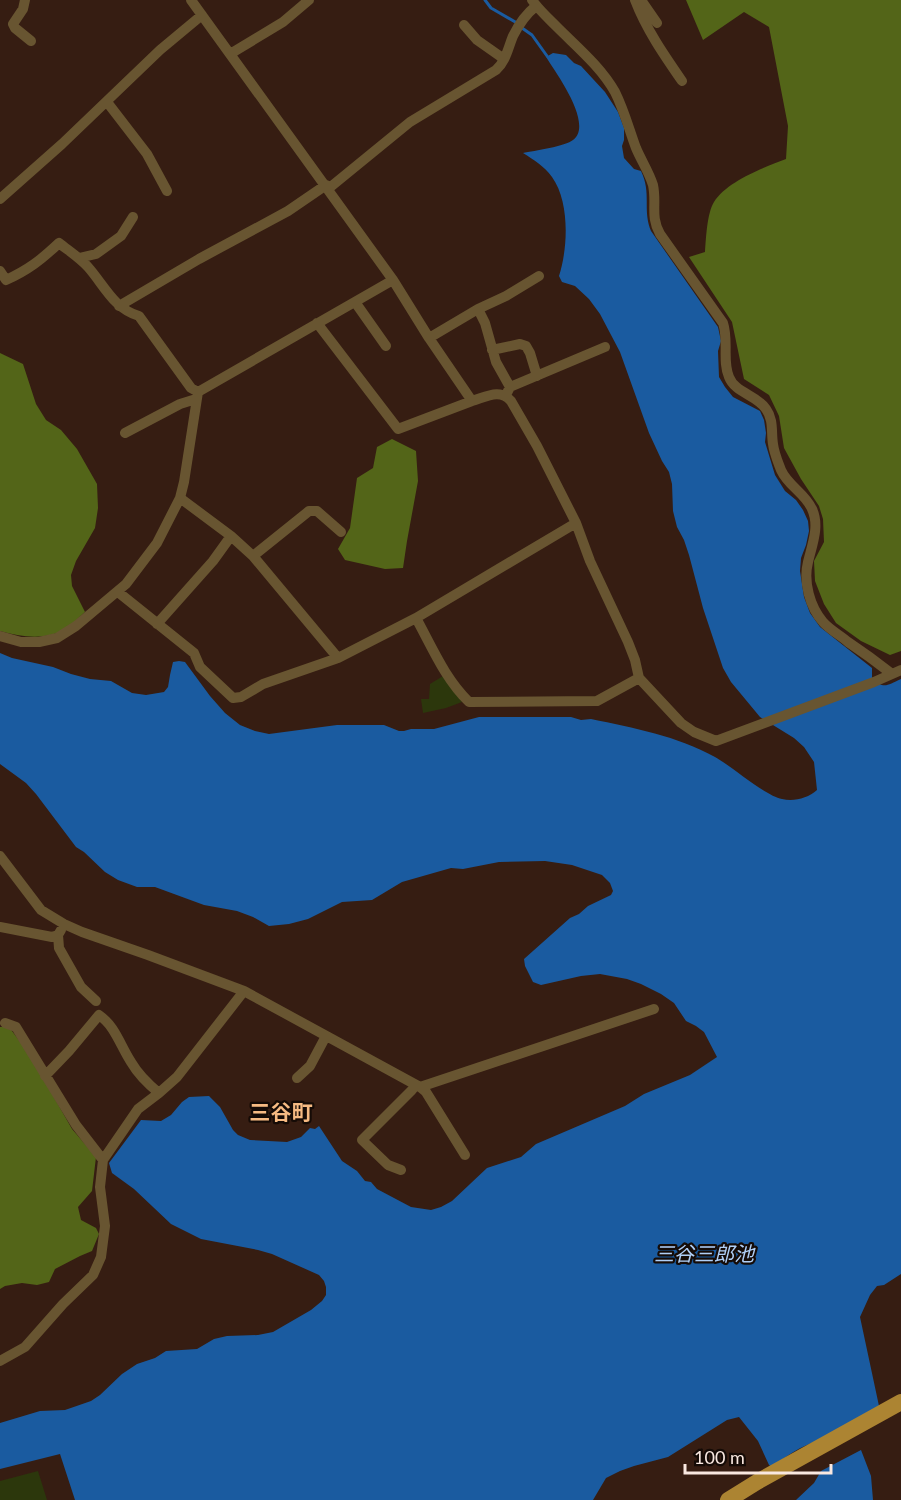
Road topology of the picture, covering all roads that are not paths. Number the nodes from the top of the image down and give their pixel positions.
1 (25, 0) edge
2 (192, 0) edge
3 (309, 0) edge
4 (635, 0) edge
5 (641, 0) edge
6 (534, 3) edge
7 (201, 15) junction
8 (657, 23) dead end
9 (464, 25) dead end
10 (31, 41) dead end
11 (230, 54) junction
12 (504, 59) junction
13 (682, 81) dead end
14 (107, 102) junction
15 (327, 187) junction
16 (167, 191) dead end
17 (0, 199) edge
18 (133, 217) dead end
19 (79, 258) junction
20 (0, 272) edge
21 (539, 276) dead end
22 (393, 280) junction
23 (355, 302) junction
24 (119, 306) junction
25 (478, 309) junction
26 (317, 323) junction
27 (429, 338) junction
28 (386, 346) dead end
29 (605, 347) dead end
30 (492, 350) junction
31 (537, 376) junction
32 (508, 391) junction
33 (197, 396) junction
34 (472, 401) junction
35 (125, 433) dead end
36 (180, 498) junction
37 (576, 524) junction
38 (341, 532) dead end
39 (231, 536) junction
40 (253, 556) junction
41 (118, 592) junction
42 (416, 618) junction
43 (157, 624) junction
44 (0, 636) edge
45 (338, 658) junction
46 (897, 672) edge
47 (639, 678) junction
48 (0, 856) edge
49 (64, 924) junction
50 (0, 927) edge
51 (58, 935) junction
52 (244, 991) junction
53 (96, 1001) dead end
54 (654, 1009) dead end
55 (5, 1023) dead end
56 (326, 1036) junction
57 (45, 1076) junction
58 (297, 1077) dead end
59 (418, 1086) junction
60 (159, 1094) junction
61 (465, 1155) dead end
62 (103, 1160) junction
63 (401, 1170) dead end
64 (0, 1361) edge
65 (901, 1402) edge
66 (728, 1500) edge

1 - 10 street
2 - 7 street
3 - 11 street
4 - 13 street
5 - 8 street
6 - 12 street
6 - 46 street
7 - 11 street
7 - 14 street
9 - 12 street
11 - 15 street
12 - 15 street
14 - 16 street
14 - 17 street
15 - 22 street
15 - 24 street
18 - 19 street
19 - 20 street
19 - 24 street
21 - 25 street
22 - 23 street
22 - 27 street
23 - 26 street
23 - 28 street
24 - 33 street
25 - 27 street
25 - 30 street
26 - 33 street
26 - 34 street
27 - 34 street
29 - 31 street
30 - 31 street
30 - 32 street
31 - 32 street
32 - 34 street
32 - 37 street
33 - 35 street
33 - 36 street
36 - 39 street
36 - 41 street
37 - 42 street
37 - 47 street
38 - 40 street
39 - 40 street
39 - 43 street
40 - 45 street
41 - 43 street
41 - 44 street
42 - 45 street
42 - 47 street
43 - 45 street
46 - 47 street
48 - 49 street
49 - 51 street
49 - 52 street
50 - 51 street
51 - 53 street
52 - 56 street
52 - 60 street
54 - 59 street
55 - 57 street
56 - 58 street
56 - 59 street
57 - 60 street
57 - 62 street
59 - 61 street
59 - 63 street
60 - 62 street
62 - 64 street
65 - 66 main road

